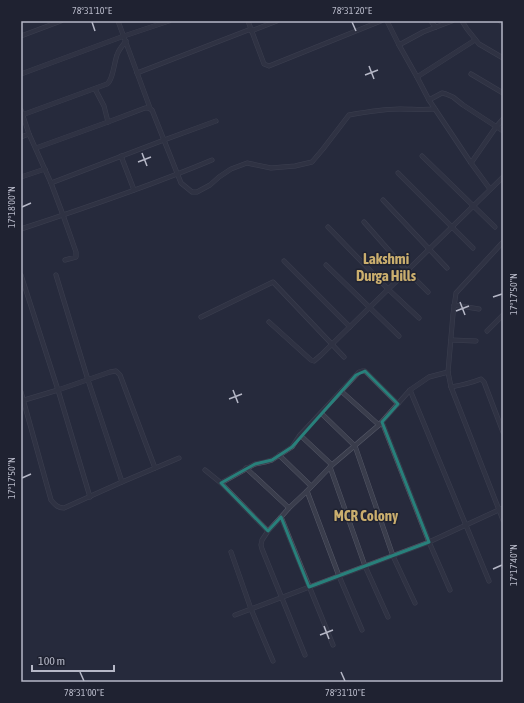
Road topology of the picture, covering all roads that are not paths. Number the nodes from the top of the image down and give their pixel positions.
1 (62, 21) edge
2 (118, 21) edge
3 (169, 21) edge
4 (248, 21) edge
5 (277, 21) edge
6 (381, 21) edge
7 (387, 21) edge
8 (431, 21) edge
9 (452, 21) edge
10 (462, 21) edge
11 (500, 21) edge
12 (503, 23) edge
13 (436, 27) junction
14 (251, 30) junction
15 (21, 36) edge
16 (124, 36) junction
17 (475, 40) junction
18 (126, 41) junction
19 (399, 45) junction
20 (503, 58) edge
21 (137, 73) junction
22 (21, 74) edge
23 (471, 74) dead end
24 (417, 77) junction
25 (95, 89) junction
26 (503, 93) edge
27 (429, 100) junction
28 (150, 108) junction
29 (435, 109) junction
30 (22, 113) edge
31 (503, 119) edge
32 (216, 120) dead end
33 (108, 122) junction
34 (496, 127) junction
35 (503, 131) edge
36 (29, 134) junction
37 (21, 137) edge
38 (164, 140) junction
39 (36, 148) junction
40 (121, 156) junction
41 (422, 156) dead end
42 (212, 160) dead end
43 (471, 164) junction
44 (45, 169) junction
45 (177, 174) junction
46 (398, 174) dead end
47 (503, 177) edge
48 (21, 178) edge
49 (51, 183) junction
50 (134, 190) junction
51 (490, 190) junction
52 (383, 200) dead end
53 (474, 206) junction
54 (64, 215) junction
55 (364, 222) dead end
56 (452, 226) junction
57 (328, 227) dead end
58 (496, 227) dead end
59 (21, 229) edge
60 (503, 242) edge
61 (473, 248) dead end
62 (429, 249) junction
63 (65, 260) dead end
64 (284, 261) dead end
65 (326, 265) dead end
66 (447, 268) dead end
67 (406, 271) junction
68 (21, 275) edge
69 (56, 276) dead end
70 (388, 289) junction
71 (428, 292) dead end
72 (454, 305) junction
73 (369, 308) junction
74 (479, 309) dead end
75 (503, 315) edge
76 (201, 317) dead end
77 (419, 318) dead end
78 (270, 322) dead end
79 (350, 326) junction
80 (487, 331) dead end
81 (399, 336) dead end
82 (451, 340) junction
83 (476, 341) dead end
84 (332, 344) junction
85 (344, 357) dead end
86 (448, 372) junction
87 (88, 380) junction
88 (451, 387) junction
89 (58, 390) junction
90 (410, 390) junction
91 (341, 391) junction
92 (21, 392) edge
93 (22, 401) edge
94 (398, 404) junction
95 (321, 412) junction
96 (380, 423) junction
97 (503, 432) edge
98 (300, 435) junction
99 (355, 446) junction
100 (279, 456) junction
101 (179, 458) dead end
102 (331, 466) junction
103 (155, 468) junction
104 (246, 468) junction
105 (205, 470) dead end
106 (122, 482) junction
107 (221, 483) junction
108 (311, 486) junction
109 (307, 492) junction
110 (90, 497) junction
111 (288, 508) junction
112 (501, 509) edge
113 (281, 517) junction
114 (503, 520) edge
115 (466, 526) junction
116 (268, 531) junction
117 (429, 542) junction
118 (231, 552) dead end
119 (394, 556) junction
120 (365, 566) junction
121 (338, 576) junction
122 (489, 581) dead end
123 (309, 587) junction
124 (450, 590) dead end
125 (282, 597) junction
126 (414, 603) dead end
127 (251, 609) junction
128 (235, 615) dead end
129 (388, 617) dead end
130 (362, 630) dead end
131 (333, 645) dead end
132 (305, 655) dead end
133 (273, 661) dead end

1 - 15 street
2 - 16 street
3 - 16 street
4 - 14 street
5 - 14 street
6 - 14 street
7 - 19 street
8 - 13 street
9 - 13 street
10 - 17 street
11 - 12 street
13 - 19 street
14 - 21 street
16 - 18 street
16 - 22 street
17 - 20 street
17 - 24 street
18 - 21 street
18 - 25 street
19 - 24 street
21 - 28 street
23 - 26 street
24 - 27 street
25 - 30 street
25 - 33 street
27 - 29 street
27 - 34 street
28 - 33 street
28 - 38 street
29 - 43 street
29 - 45 street
30 - 36 street
31 - 34 street
32 - 38 street
33 - 39 street
34 - 35 street
34 - 43 street
36 - 37 street
36 - 39 street
38 - 40 street
38 - 45 street
39 - 44 street
40 - 49 street
40 - 50 street
41 - 53 street
42 - 45 street
43 - 51 street
44 - 48 street
44 - 49 street
45 - 50 street
46 - 56 street
47 - 51 street
49 - 54 street
50 - 54 street
51 - 53 street
52 - 62 street
53 - 56 street
53 - 58 street
54 - 59 street
54 - 63 street
55 - 67 street
56 - 61 street
56 - 62 street
57 - 70 street
60 - 72 street
62 - 66 street
62 - 67 street
64 - 79 street
65 - 73 street
67 - 70 street
67 - 71 street
68 - 89 street
69 - 87 street
70 - 73 street
70 - 77 street
72 - 74 street
72 - 82 street
73 - 79 street
73 - 81 street
75 - 80 street
76 - 84 street
78 - 84 street
79 - 84 street
82 - 83 street
82 - 86 street
84 - 85 street
86 - 88 street
86 - 90 street
87 - 89 street
87 - 103 street
87 - 106 street
88 - 97 street
88 - 112 street
89 - 93 street
89 - 110 street
90 - 94 street
90 - 115 street
91 - 94 street
91 - 95 street
91 - 96 street
92 - 93 street
93 - 110 street
94 - 96 street
95 - 98 street
95 - 99 street
96 - 99 street
96 - 117 street
98 - 100 street
98 - 102 street
99 - 102 street
99 - 119 street
100 - 104 street
100 - 108 street
101 - 103 street
102 - 108 street
102 - 120 street
103 - 106 street
104 - 107 street
104 - 111 street
105 - 107 street
106 - 110 street
107 - 116 street
108 - 109 street
109 - 111 street
109 - 121 street
111 - 113 street
112 - 114 street
112 - 115 street
113 - 116 street
113 - 123 street
115 - 117 street
115 - 122 street
116 - 125 street
117 - 119 street
117 - 124 street
118 - 127 street
119 - 120 street
119 - 126 street
120 - 121 street
120 - 129 street
121 - 123 street
121 - 130 street
123 - 125 street
123 - 131 street
125 - 127 street
125 - 132 street
127 - 128 street
127 - 133 street

